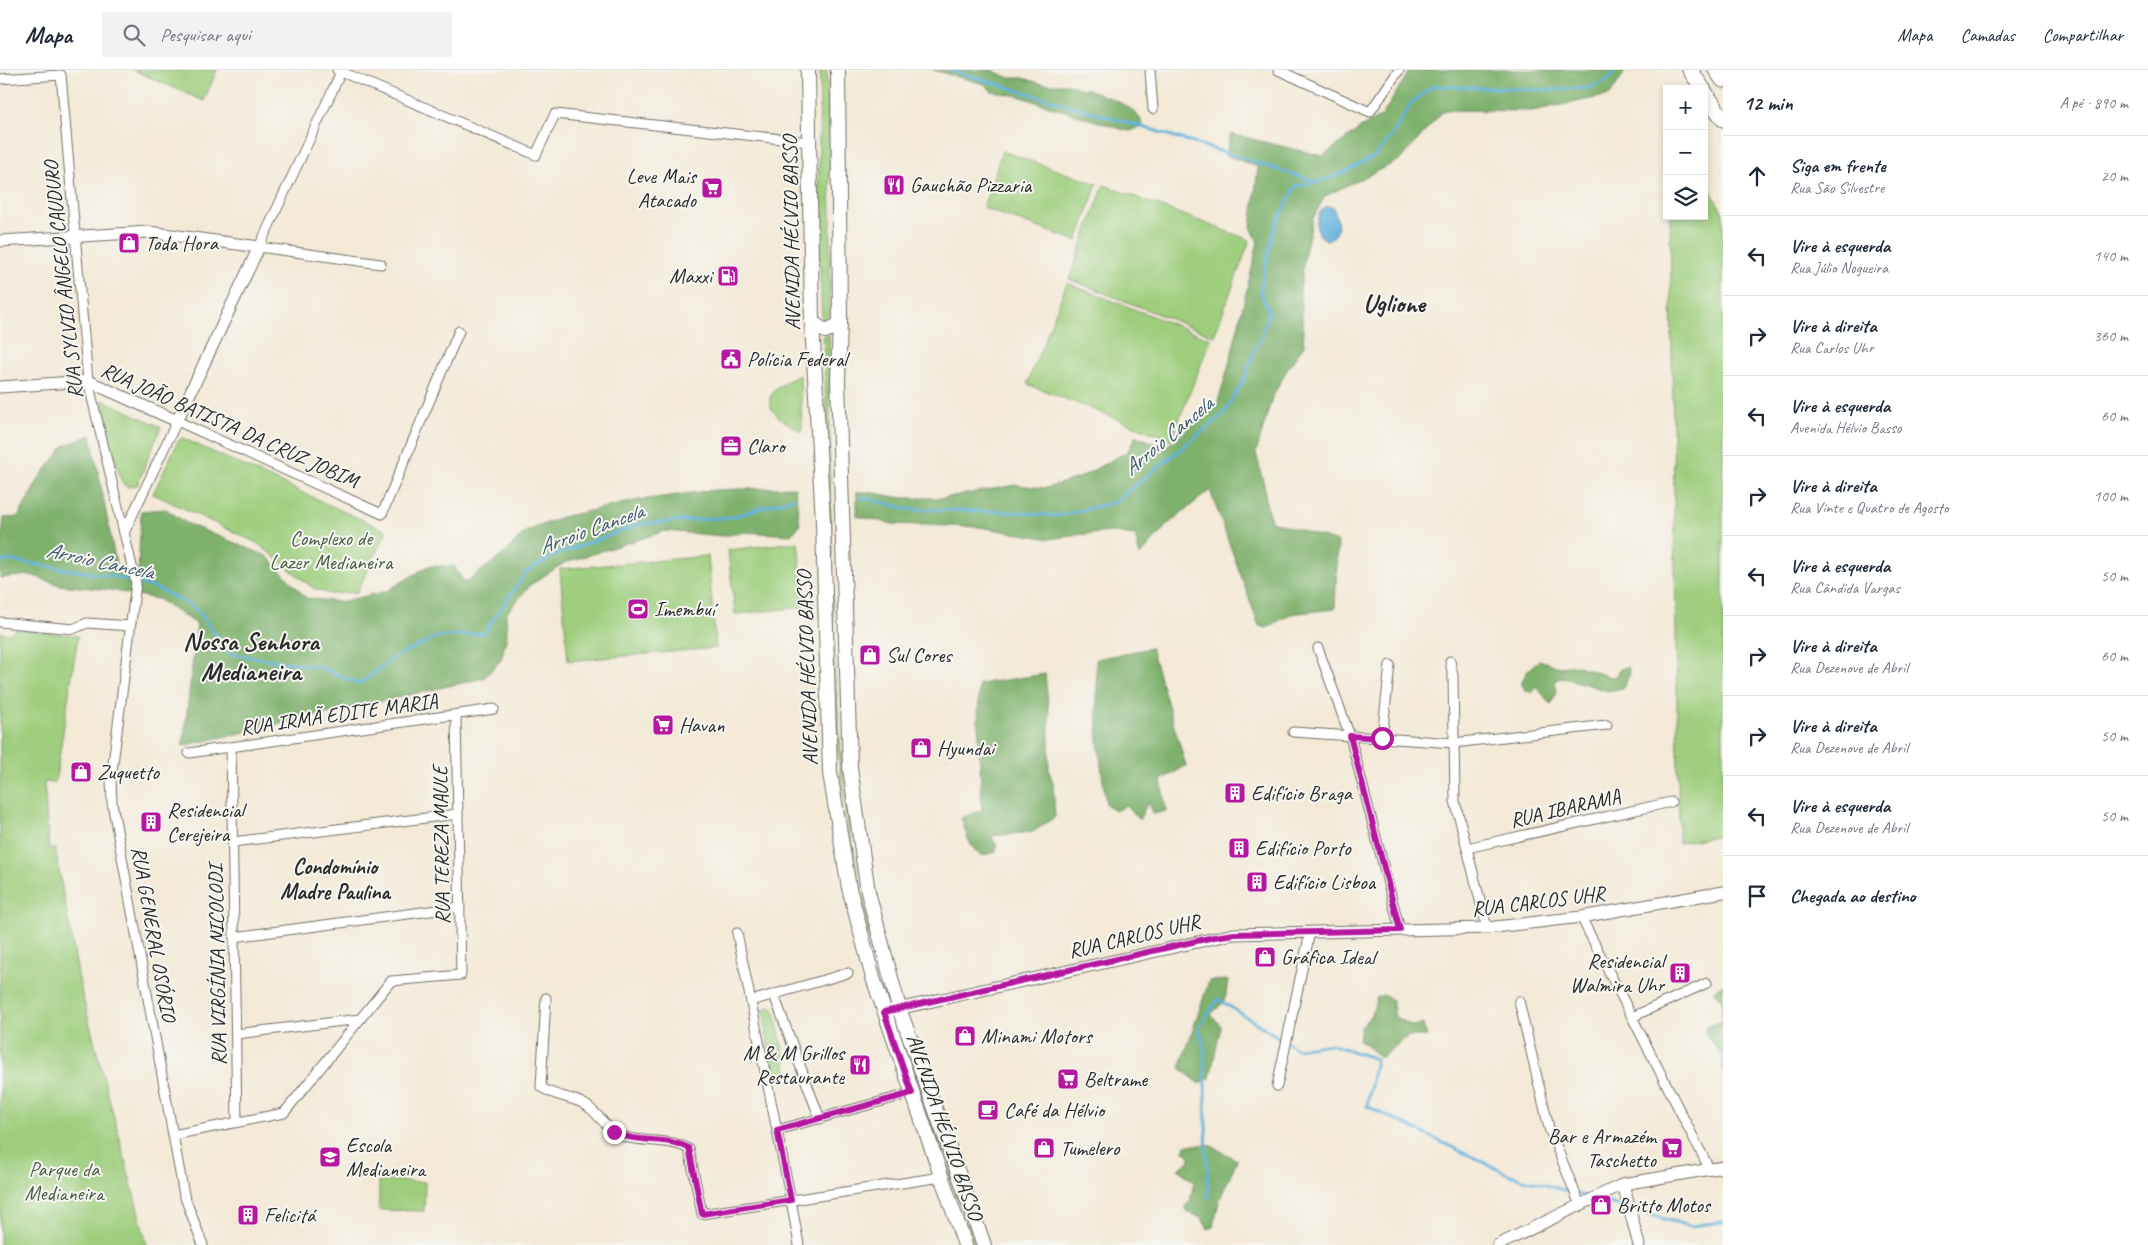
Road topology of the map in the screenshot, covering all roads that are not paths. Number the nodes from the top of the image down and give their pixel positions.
1 (838, 70) edge
2 (1150, 70) edge
3 (1278, 70) edge
4 (1399, 70) edge
5 (1690, 70) edge
6 (1716, 70) edge
7 (339, 71) edge
8 (808, 71) edge
9 (0, 79) edge
10 (1723, 80) edge
11 (1700, 85) edge
12 (1708, 97) edge
13 (1153, 109) dead end
14 (1723, 118) edge
15 (809, 142) junction
16 (75, 235) junction
17 (0, 241) edge
18 (259, 247) junction
19 (381, 264) dead end
20 (812, 322) junction
21 (840, 322) junction
22 (459, 331) dead end
23 (88, 380) junction
24 (0, 387) edge
25 (176, 421) junction
26 (124, 533) junction
27 (0, 622) edge
28 (130, 626) junction
29 (1318, 648) dead end
30 (1450, 661) dead end
31 (1390, 665) dead end
32 (494, 710) dead end
33 (456, 715) junction
34 (1607, 725) dead end
35 (1294, 732) dead end
36 (1350, 736) junction
37 (1382, 738) junction
38 (1454, 743) junction
39 (231, 747) junction
40 (189, 752) dead end
41 (1671, 802) dead end
42 (458, 814) junction
43 (233, 842) junction
44 (1467, 848) junction
45 (1723, 892) edge
46 (460, 907) junction
47 (1581, 917) junction
48 (1487, 928) junction
49 (1400, 930) junction
50 (1310, 932) junction
51 (737, 933) dead end
52 (234, 936) junction
53 (848, 973) dead end
54 (1707, 983) dead end
55 (774, 994) junction
56 (546, 998) dead end
57 (751, 1001) junction
58 (1519, 1001) dead end
59 (899, 1008) junction
60 (884, 1012) junction
61 (1632, 1017) junction
62 (360, 1019) junction
63 (236, 1034) junction
64 (1278, 1086) dead end
65 (912, 1093) junction
66 (820, 1118) junction
67 (238, 1122) junction
68 (777, 1130) junction
69 (173, 1135) junction
70 (1723, 1167) edge
71 (1710, 1170) junction
72 (941, 1177) junction
73 (1623, 1184) junction
74 (791, 1200) junction
75 (1580, 1205) junction
76 (203, 1245) edge
77 (798, 1245) edge
78 (964, 1245) edge
79 (984, 1245) edge
80 (1498, 1245) edge
81 (1639, 1245) edge

1 - 21 main road, AVENIDA HÉLVIO BASSO
2 - 13 street
3 - 4 street
5 - 11 highway
6 - 10 highway
7 - 15 street
7 - 18 street
8 - 15 main road, AVENIDA HÉLVIO BASSO
9 - 16 street, RUA SYLVIO ÂNGELO CAUDURO
12 - 14 highway
15 - 20 main road, AVENIDA HÉLVIO BASSO
16 - 17 street
16 - 18 street
16 - 23 street, RUA SYLVIO ÂNGELO CAUDURO
18 - 19 street
18 - 25 street
20 - 21 main road
20 - 60 main road, AVENIDA HÉLVIO BASSO
21 - 59 main road, AVENIDA HÉLVIO BASSO
22 - 25 street, RUA JOÃO BATISTA DA CRUZ JOBIM
23 - 24 street, RUA JOÃO BATISTA DA CRUZ JOBIM
23 - 25 street, RUA JOÃO BATISTA DA CRUZ JOBIM
23 - 26 street, RUA SYLVIO ÂNGELO CAUDURO
25 - 26 street
26 - 28 street, RUA SYLVIO ÂNGELO CAUDURO
27 - 28 street
28 - 69 street, RUA GENERAL OSÓRIO
29 - 36 street
30 - 38 street
31 - 37 street
32 - 33 street, RUA IRMÃ EDITE MARIA
33 - 39 street, RUA IRMÃ EDITE MARIA
33 - 42 street, RUA TEREZA MAULE
34 - 38 street
35 - 36 street
36 - 37 street
36 - 49 street
37 - 38 street
38 - 44 street
39 - 40 street, RUA IRMÃ EDITE MARIA
39 - 43 street, RUA VIRGÍNIA NICOLODI
41 - 44 street, RUA IBARAMA
42 - 43 street
42 - 46 street, RUA TEREZA MAULE
43 - 52 street, RUA VIRGÍNIA NICOLODI
44 - 48 street
45 - 47 street, RUA CARLOS UHR
46 - 52 street
46 - 62 street, RUA TEREZA MAULE
47 - 48 street, RUA CARLOS UHR
47 - 61 street
48 - 49 street, RUA CARLOS UHR
49 - 50 street, RUA CARLOS UHR
50 - 59 street, RUA CARLOS UHR
50 - 64 street
51 - 57 street
52 - 63 street, RUA VIRGÍNIA NICOLODI
53 - 55 street
54 - 61 street
55 - 57 street
55 - 66 street
56 - 74 street
57 - 68 street
58 - 75 street
59 - 60 street, RUA CARLOS UHR
59 - 79 main road, AVENIDA HÉLVIO BASSO
60 - 65 main road, AVENIDA HÉLVIO BASSO
61 - 71 street
62 - 63 street
62 - 67 street
63 - 67 street, RUA VIRGÍNIA NICOLODI
65 - 66 street
65 - 72 main road, AVENIDA HÉLVIO BASSO
66 - 68 street
67 - 69 street
68 - 74 street
69 - 76 street, RUA GENERAL OSÓRIO
70 - 71 street
71 - 73 street
72 - 74 street
72 - 78 main road, AVENIDA HÉLVIO BASSO
73 - 75 street
73 - 81 street
74 - 77 street
75 - 80 street

